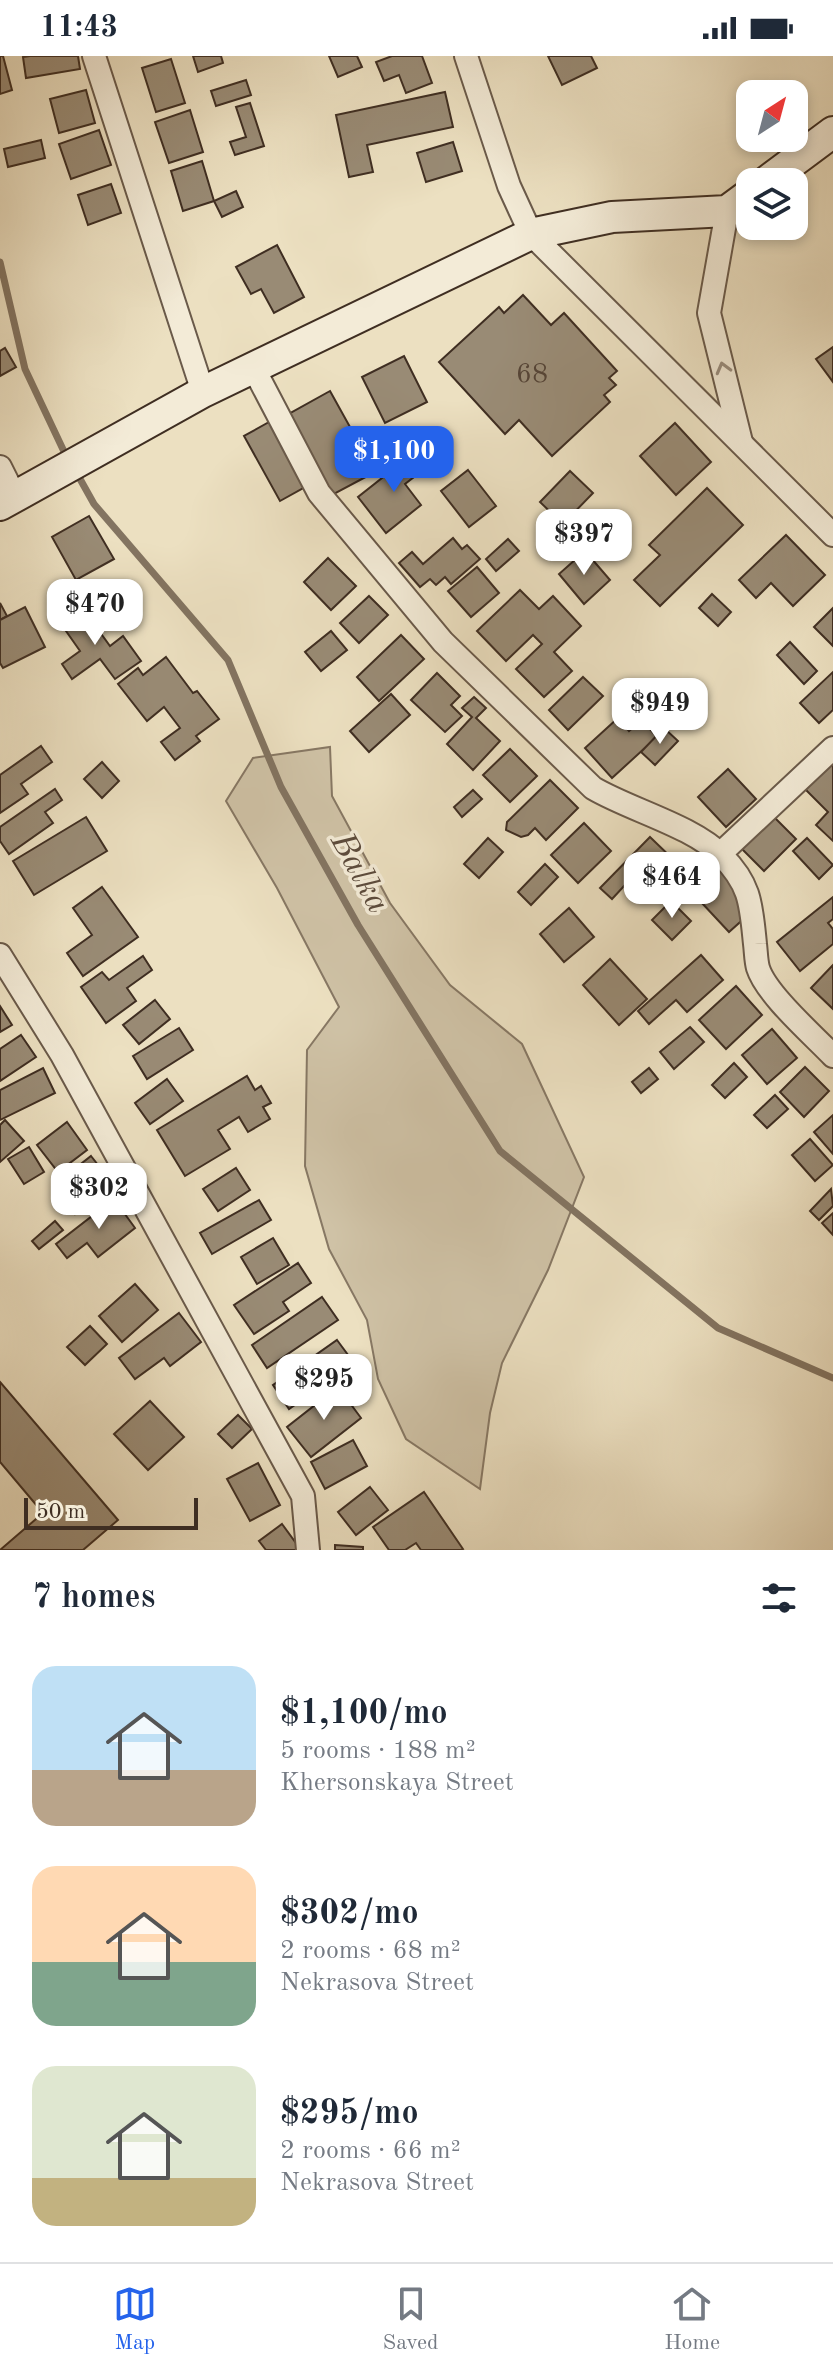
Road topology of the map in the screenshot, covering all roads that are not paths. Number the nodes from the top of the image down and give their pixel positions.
1 (94, 56) edge
2 (466, 56) edge
3 (833, 132) edge
4 (785, 168) edge
5 (736, 202) edge
6 (736, 210) edge
7 (531, 234) junction
8 (253, 367) junction
9 (203, 392) junction
10 (741, 444) junction
11 (0, 467) edge
12 (7, 501) edge
13 (833, 535) edge
14 (833, 748) edge
15 (720, 854) junction
16 (0, 955) edge
17 (833, 1056) edge
18 (308, 1550) edge

1 - 9 street
2 - 7 street
3 - 4 main road
5 - 7 main road
10 -> 6 street
7 - 8 main road
7 - 10 street
8 - 9 main road
8 - 15 street
9 - 12 main road
10 - 13 street
11 - 12 street
14 - 15 street
15 - 17 street
16 - 18 street

